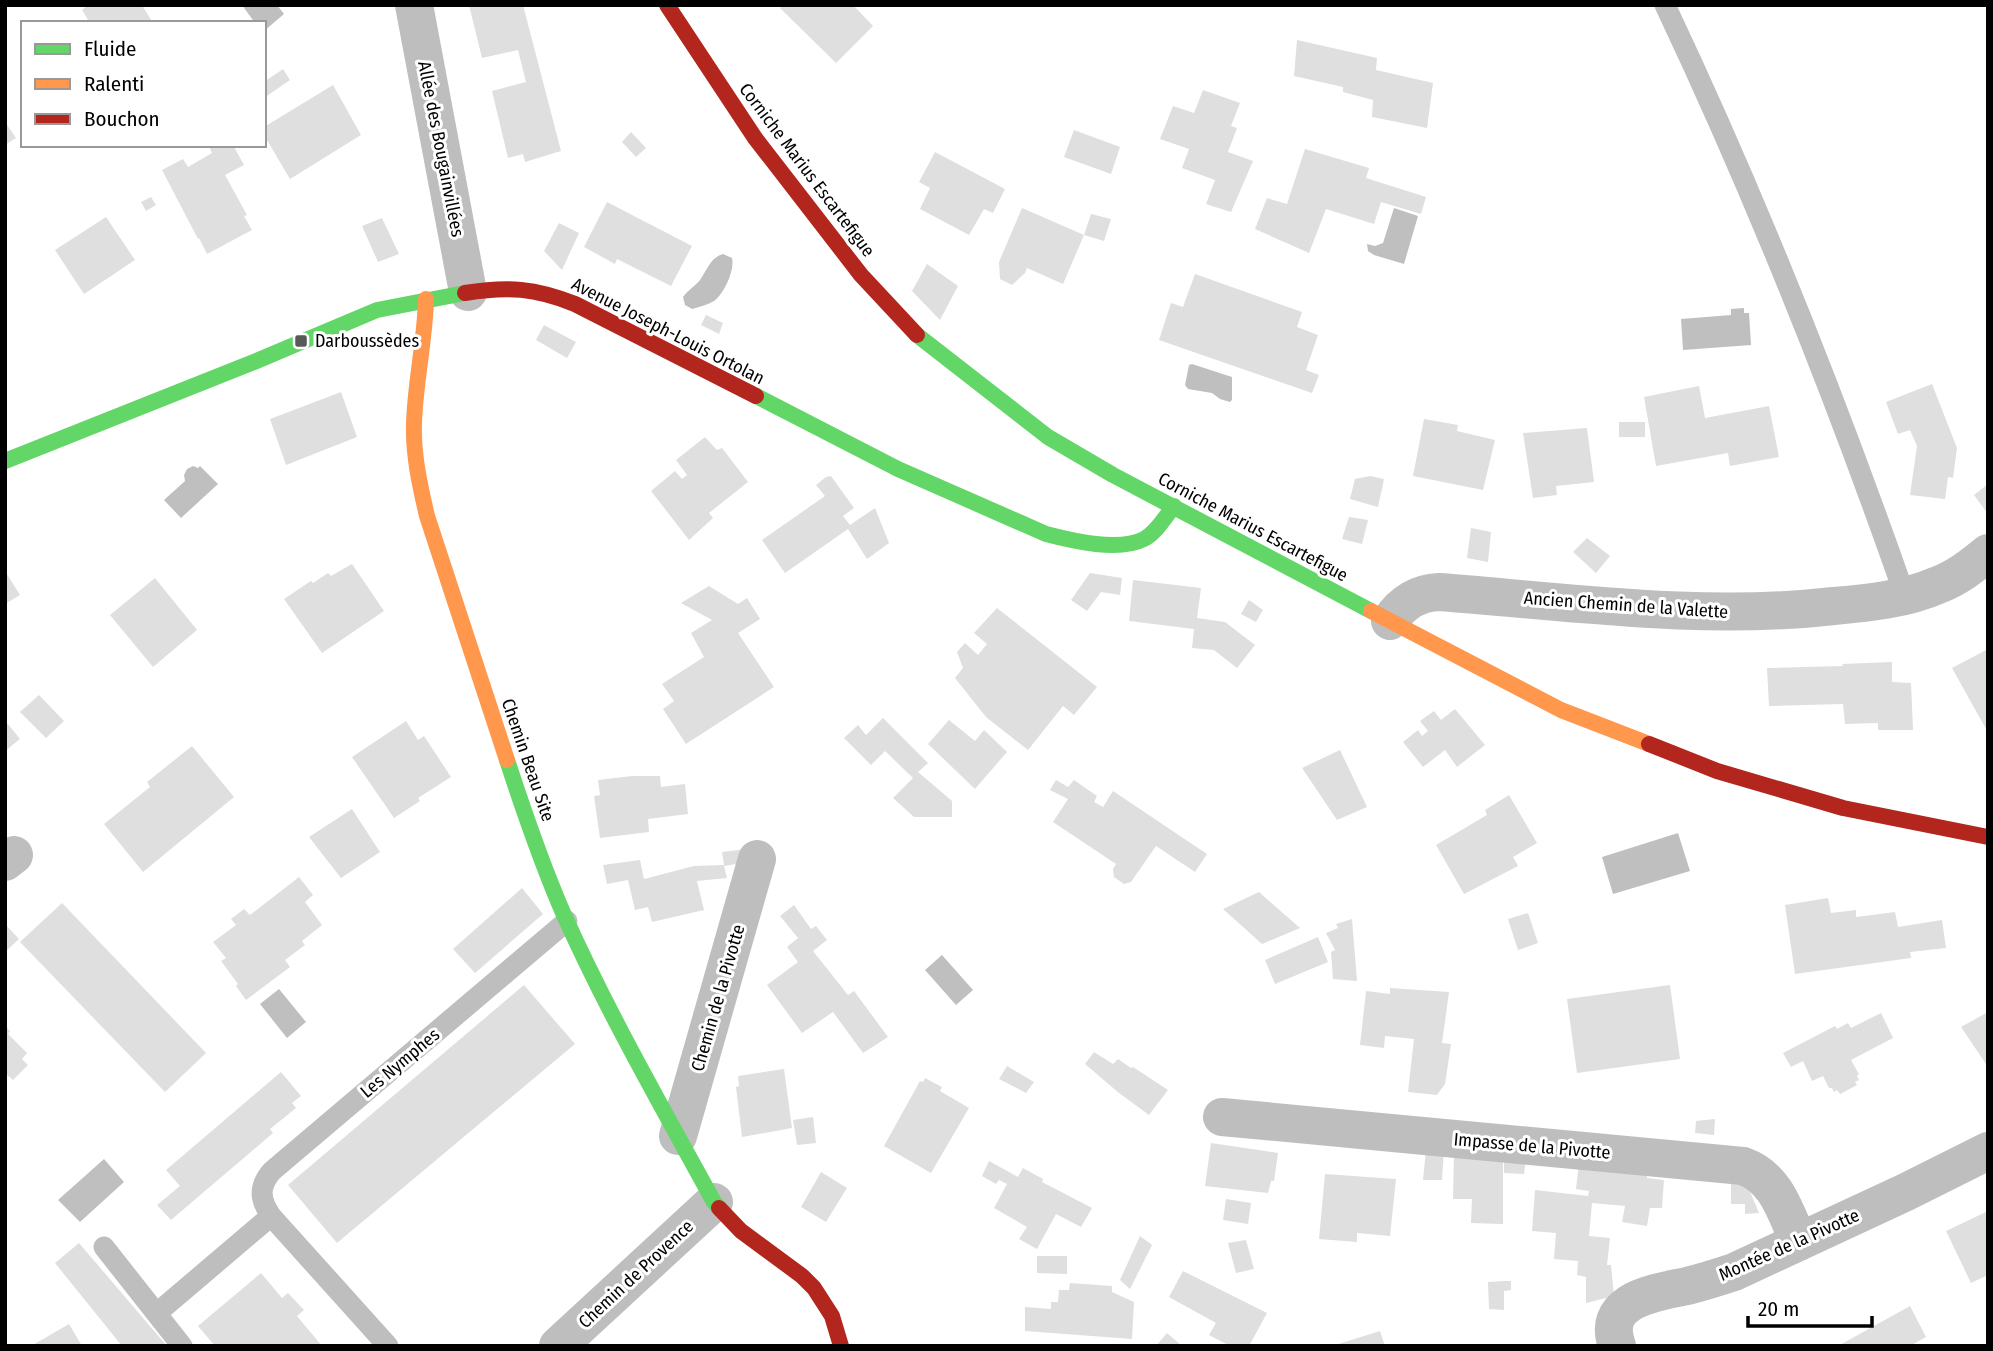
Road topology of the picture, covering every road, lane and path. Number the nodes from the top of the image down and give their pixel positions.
1 (414, 5) edge
2 (667, 5) edge
3 (1665, 5) edge
4 (468, 292) junction
5 (426, 299) junction
6 (5, 461) edge
7 (1174, 506) junction
8 (1988, 554) edge
9 (1905, 596) junction
10 (1390, 621) junction
11 (1988, 838) edge
12 (757, 859) dead end
13 (567, 921) junction
14 (1222, 1117) dead end
15 (678, 1136) junction
16 (1988, 1152) edge
17 (714, 1202) junction
18 (271, 1216) junction
19 (1799, 1242) junction
20 (104, 1247) dead end
21 (157, 1313) junction
22 (183, 1346) edge
23 (388, 1346) edge
24 (558, 1346) edge
25 (841, 1346) edge
26 (1617, 1346) edge

1 - 4 street, Allée des Bougainvillées
2 - 7 street, Corniche Marius Escartefigue
3 - 9 lane
4 - 5 street, Avenue Joseph-Louis Ortolan
4 - 7 street, Avenue Joseph-Louis Ortolan
5 - 6 street, Avenue Joseph-Louis Ortolan
5 - 13 street, Chemin Beau Site
7 - 10 street, Corniche Marius Escartefigue
8 - 9 street, Ancien Chemin de la Valette
9 - 10 street, Ancien Chemin de la Valette
10 - 11 street, Corniche Marius Escartefigue
12 - 15 street, Chemin de la Pivotte
13 - 15 street, Chemin Beau Site
13 - 18 lane, Les Nymphes
14 - 19 street, Impasse de la Pivotte
15 - 17 street, Chemin Beau Site
16 - 19 street, Montée de la Pivotte
17 - 24 street, Chemin de Provence
17 - 25 street
18 - 21 lane
18 - 23 lane, Les Nymphes
19 - 26 street, Montée de la Pivotte
20 - 21 lane
21 - 22 lane

